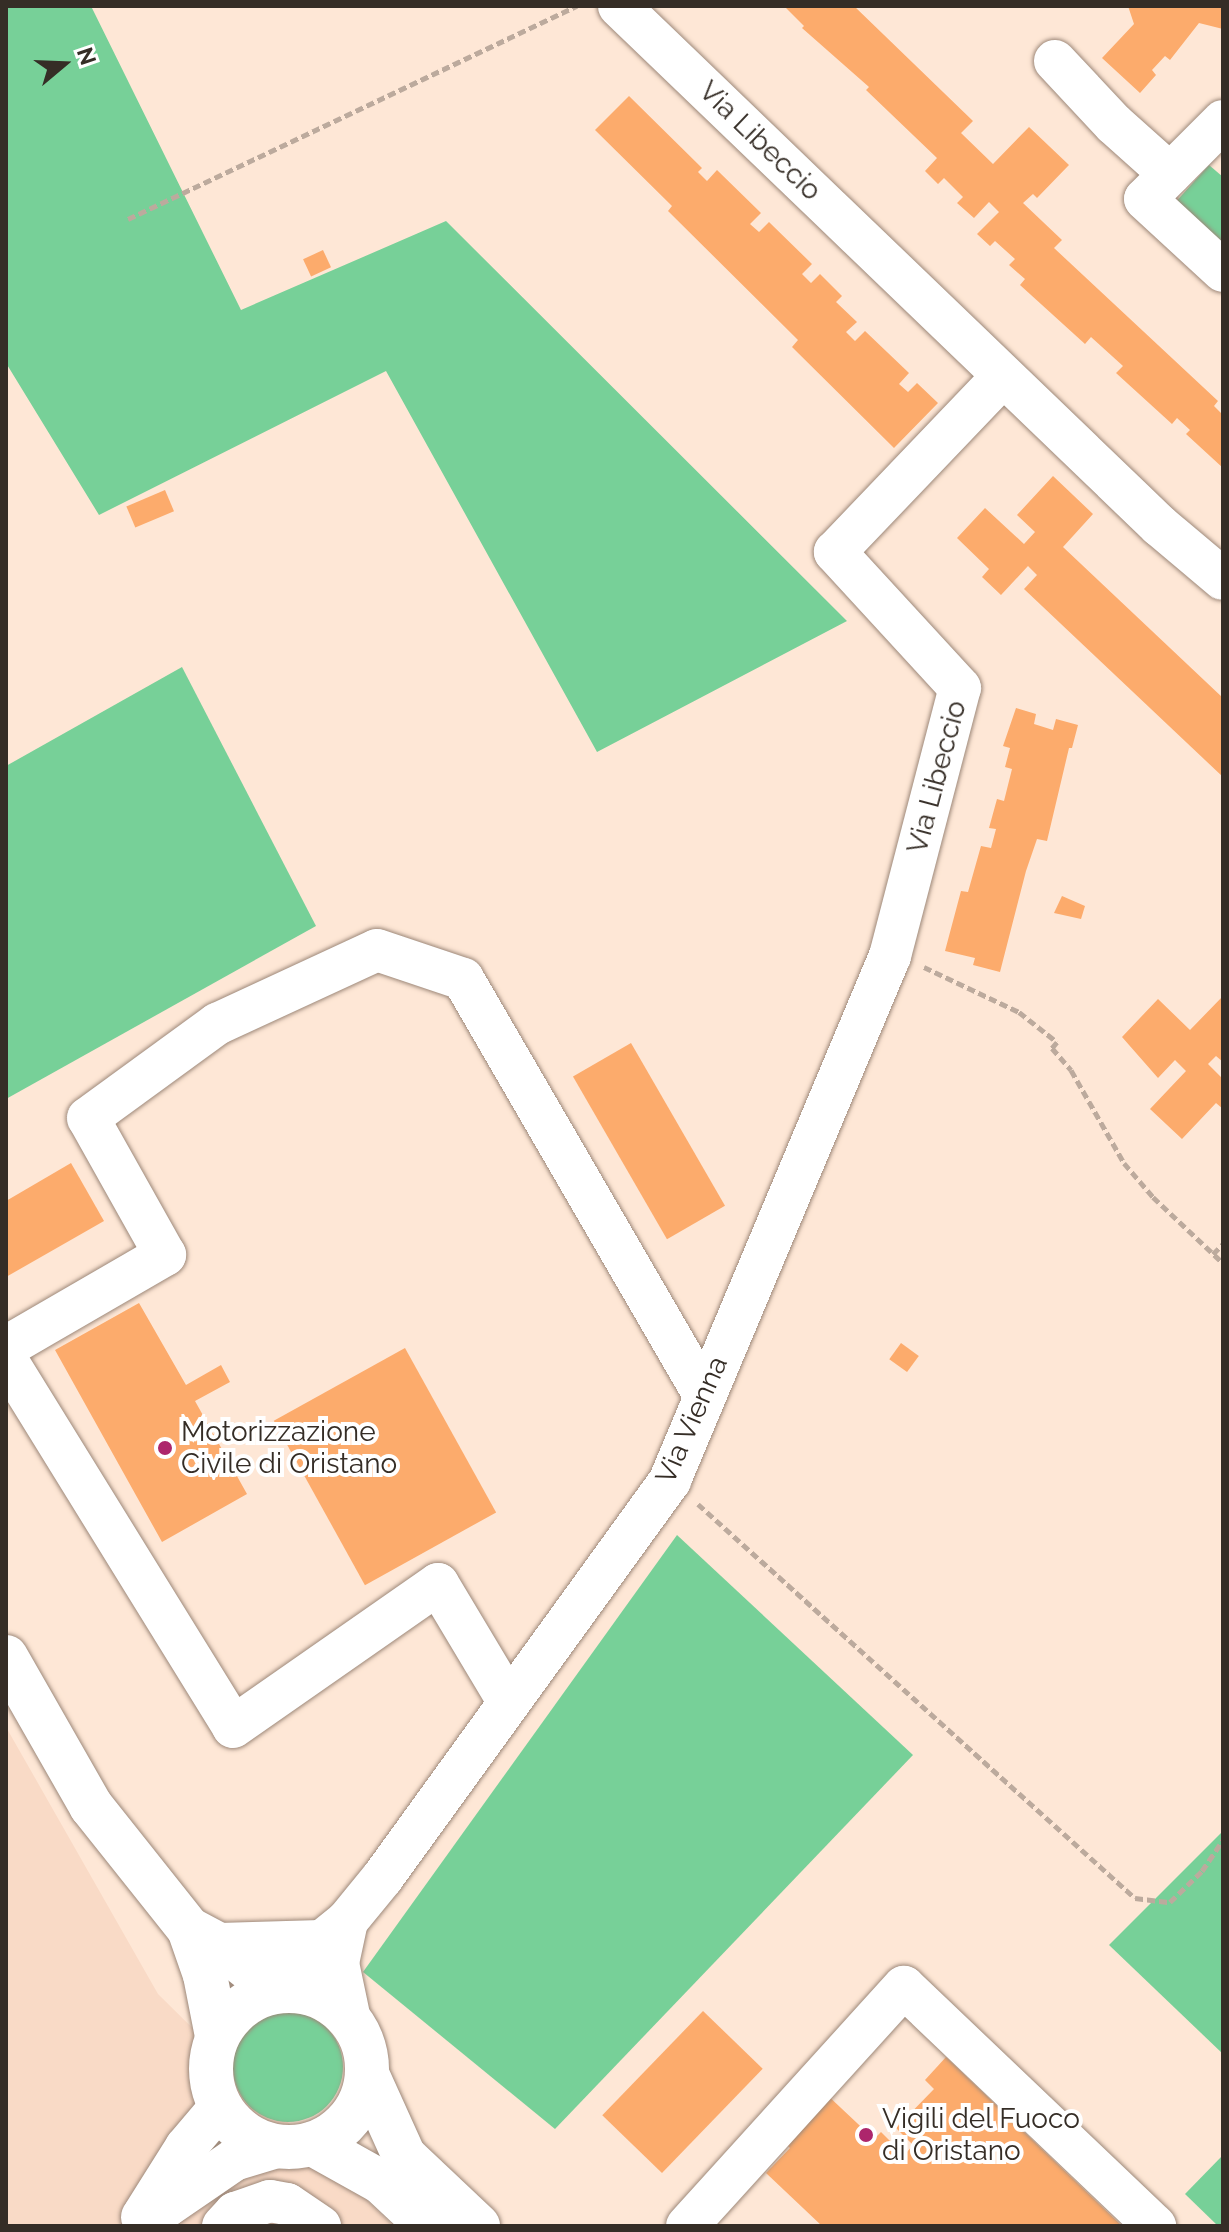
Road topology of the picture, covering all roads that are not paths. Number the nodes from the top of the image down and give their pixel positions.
1 (619, 6) edge
2 (1055, 61) dead end
3 (1223, 121) edge
4 (1170, 174) junction
5 (1223, 271) edge
6 (1003, 376) junction
7 (1223, 579) edge
8 (890, 956) joint
9 (6, 1347) edge
10 (6, 1359) edge
11 (704, 1394) junction
12 (6, 1657) edge
13 (508, 1701) junction
14 (334, 1931) junction
15 (204, 1937) junction
16 (277, 1991) junction
17 (350, 2020) junction
18 (217, 2036) junction
19 (367, 2074) junction
20 (220, 2107) junction
21 (295, 2145) junction
22 (160, 2219) edge
23 (223, 2226) edge
24 (320, 2226) edge
25 (428, 2226) edge
26 (478, 2226) edge
27 (687, 2226) edge
28 (1155, 2226) edge

1 - 6 street, Via Libeccio
2 - 4 street
3 - 4 street
4 - 5 street
6 - 7 street, Via Libeccio
6 - 8 street, Via Libeccio
8 - 11 street, Via Vienna
9 - 11 street
10 - 13 street
11 - 13 street, Via Vienna
12 - 15 main road
13 - 14 street, Via Vienna
14 - 15 main road
14 - 16 street
14 - 17 street
15 - 16 main road
15 - 18 main road
16 - 17 main road
16 - 18 main road
17 - 19 main road
18 - 20 main road
19 - 21 main road
19 - 26 main road
20 - 21 main road
20 - 22 street
21 - 22 street
21 - 25 main road
23 - 24 street
27 - 28 street

